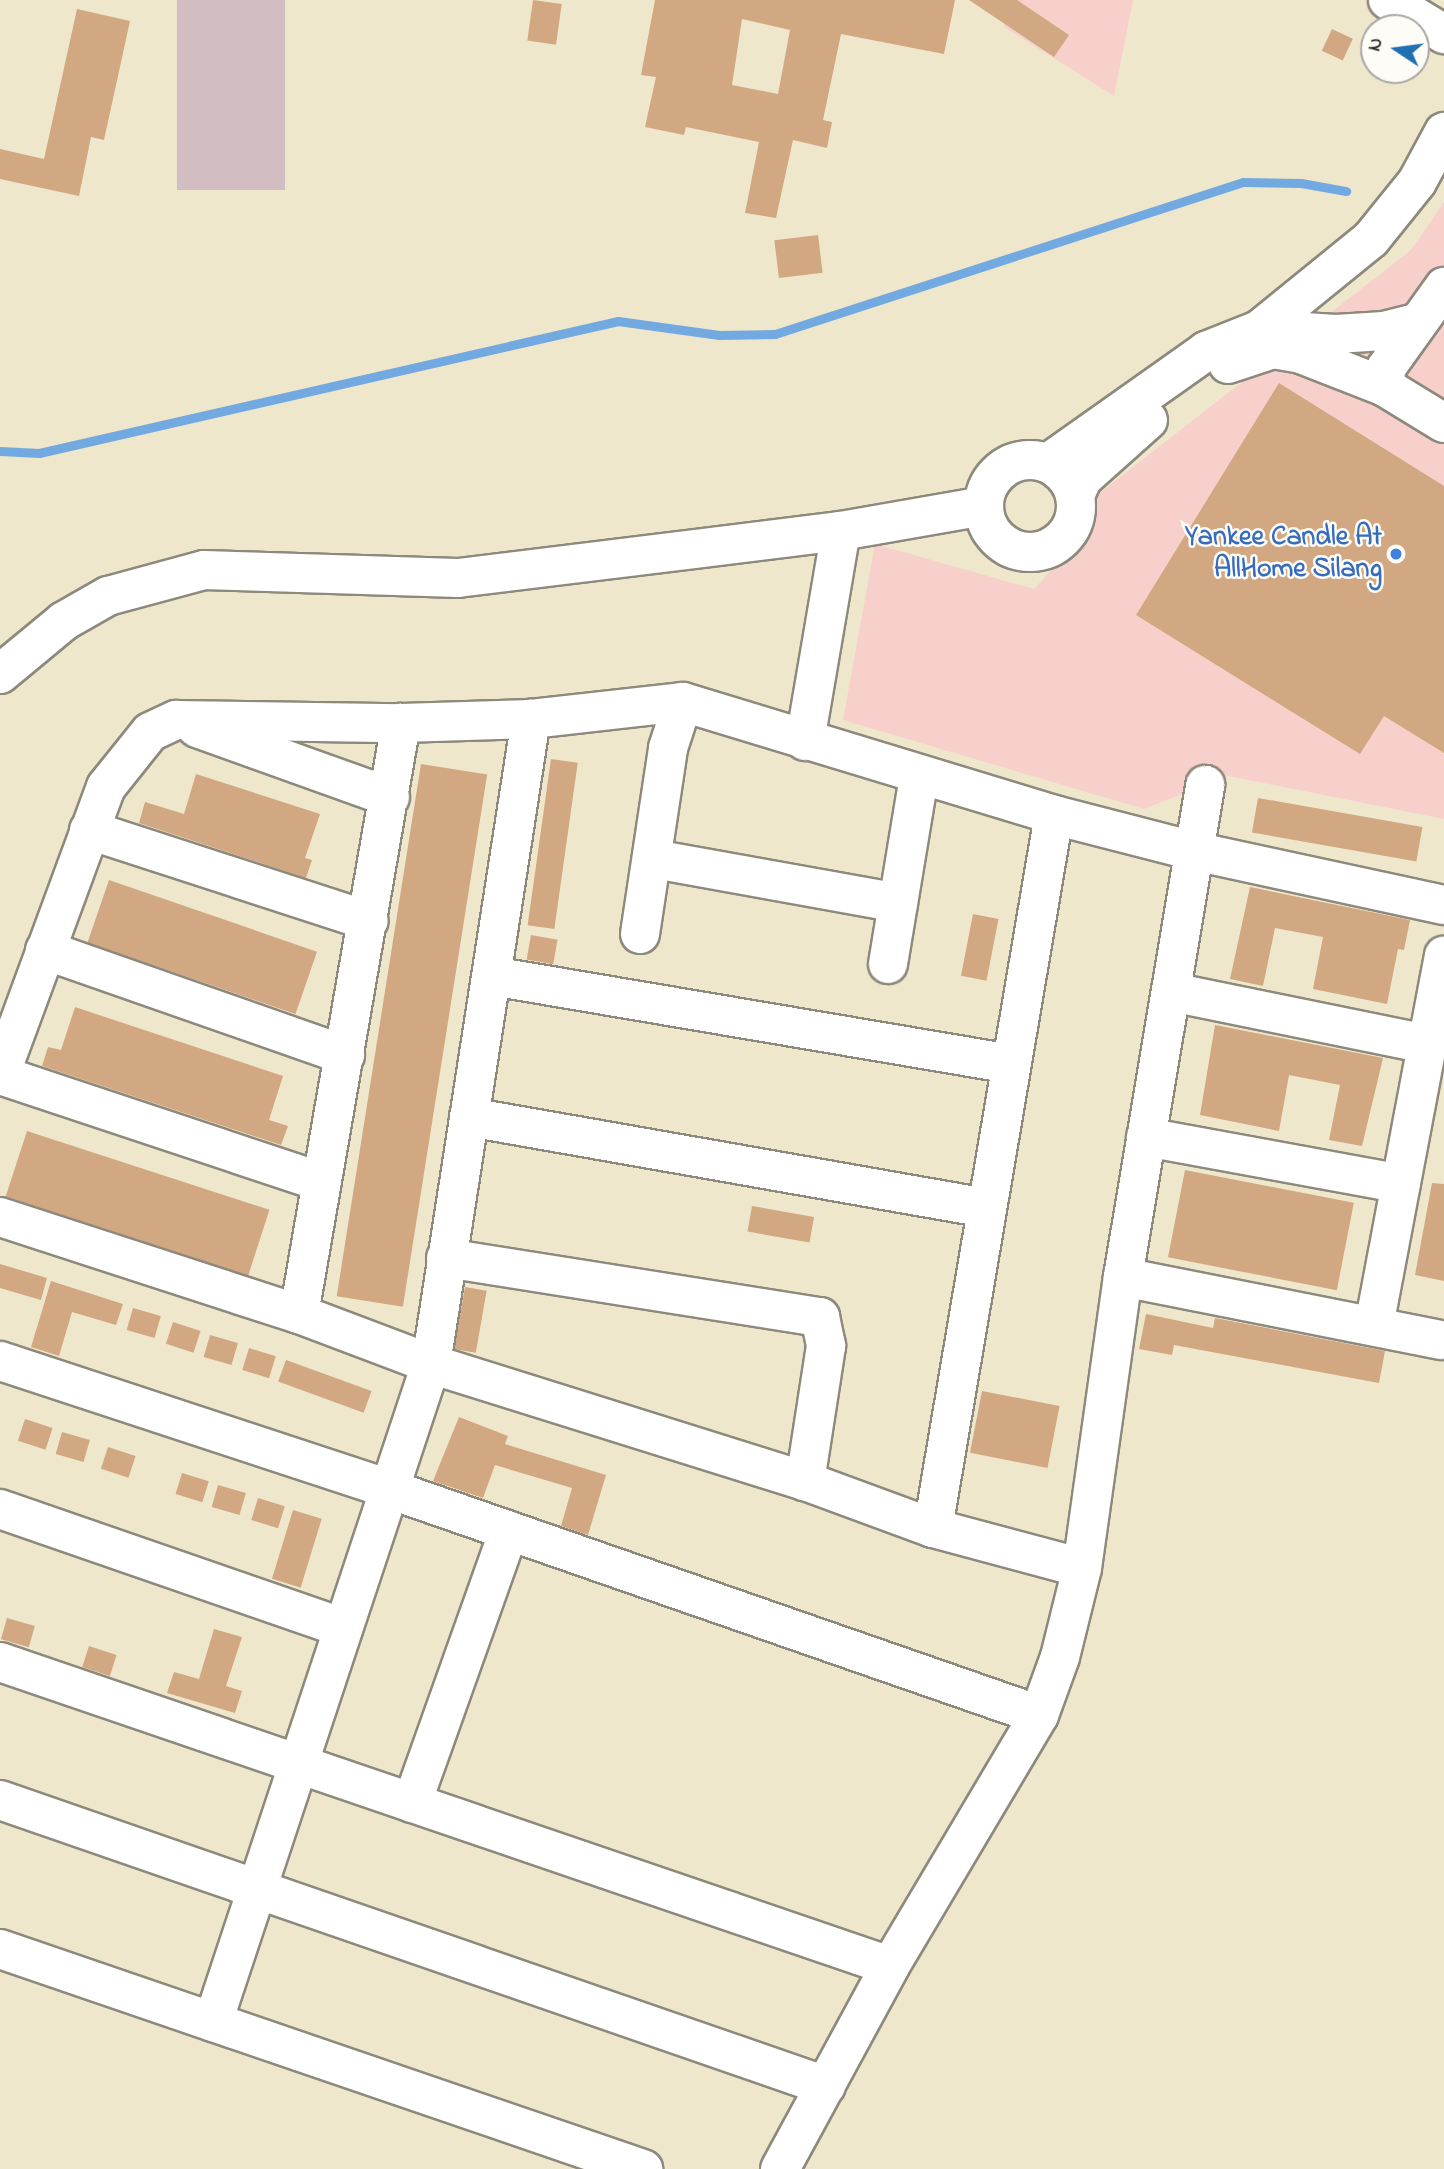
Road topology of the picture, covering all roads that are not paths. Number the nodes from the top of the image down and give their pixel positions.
1 (1388, 0) edge
2 (1444, 34) edge
3 (1444, 132) edge
4 (1433, 311) edge
5 (1259, 330) junction
6 (1385, 387) junction
7 (1444, 423) edge
8 (1048, 463) junction
9 (1075, 495) junction
10 (984, 506) junction
11 (841, 531) junction
12 (0, 674) edge
13 (683, 702) junction
14 (531, 719) junction
15 (176, 720) junction
16 (401, 723) junction
17 (805, 741) junction
18 (919, 777) junction
19 (1205, 785) dead end
20 (390, 797) junction
21 (1054, 816) junction
22 (89, 830) junction
23 (1194, 851) junction
24 (654, 859) junction
25 (898, 903) junction
26 (1444, 905) edge
27 (369, 921) junction
28 (640, 934) dead end
29 (45, 950) junction
30 (1444, 956) edge
31 (888, 964) dead end
32 (492, 976) junction
33 (1171, 992) junction
34 (1427, 1044) junction
35 (345, 1055) junction
36 (1011, 1064) junction
37 (0, 1075) edge
38 (469, 1117) junction
39 (1146, 1138) junction
40 (323, 1182) junction
41 (1401, 1184) junction
42 (986, 1208) junction
43 (0, 1217) edge
44 (446, 1258) junction
45 (1123, 1277) junction
46 (299, 1314) junction
47 (1374, 1326) junction
48 (1442, 1340) dead end
49 (0, 1361) edge
50 (431, 1364) junction
51 (805, 1481) junction
52 (389, 1489) junction
53 (0, 1509) edge
54 (933, 1528) junction
55 (509, 1531) junction
56 (1082, 1568) junction
57 (343, 1628) junction
58 (0, 1662) edge
59 (1039, 1715) junction
60 (298, 1764) junction
61 (0, 1800) edge
62 (412, 1803) junction
63 (258, 1886) junction
64 (0, 1949) edge
65 (890, 1966) junction
66 (213, 2022) junction
67 (825, 2085) junction
68 (643, 2169) edge
69 (780, 2169) edge

1 - 2 street
3 - 5 street
4 - 5 street
4 - 6 street
5 - 8 street
6 - 7 street
6 - 9 street
8 - 9 street
8 - 10 street
9 - 10 street
10 - 11 street
11 - 12 street
11 - 17 street
13 - 14 street
13 - 17 street
13 - 24 street
14 - 16 street
14 - 32 street
15 - 16 street
15 - 20 street
15 - 22 street
16 - 20 street
17 - 18 street
18 - 21 street
18 - 25 street
19 - 23 street
20 - 27 street
21 - 23 street
21 - 36 street
22 - 27 street
22 - 29 street
23 - 26 street
23 - 33 street
24 - 25 street
24 - 28 street
25 - 31 street
27 - 35 street
29 - 35 street
29 - 37 street
30 - 34 street
32 - 36 street
32 - 38 street
33 - 34 street
33 - 39 street
34 - 41 street
35 - 40 street
36 - 42 street
37 - 40 street
38 - 42 street
38 - 44 street
39 - 41 street
39 - 45 street
40 - 46 street
41 - 47 street
42 - 54 street
43 - 46 street
44 - 50 street
44 - 51 street
45 - 47 street
45 - 56 street
46 - 50 street
47 - 48 street
49 - 52 street
50 - 51 street
50 - 52 street
51 - 54 street
52 - 55 street
52 - 57 street
53 - 57 street
54 - 56 street
55 - 59 street
55 - 62 street
56 - 59 street
57 - 60 street
58 - 60 street
59 - 65 street
60 - 62 street
60 - 63 street
61 - 63 street
62 - 65 street
63 - 66 street
63 - 67 street
64 - 66 street
65 - 67 street
66 - 68 street
67 - 69 street

